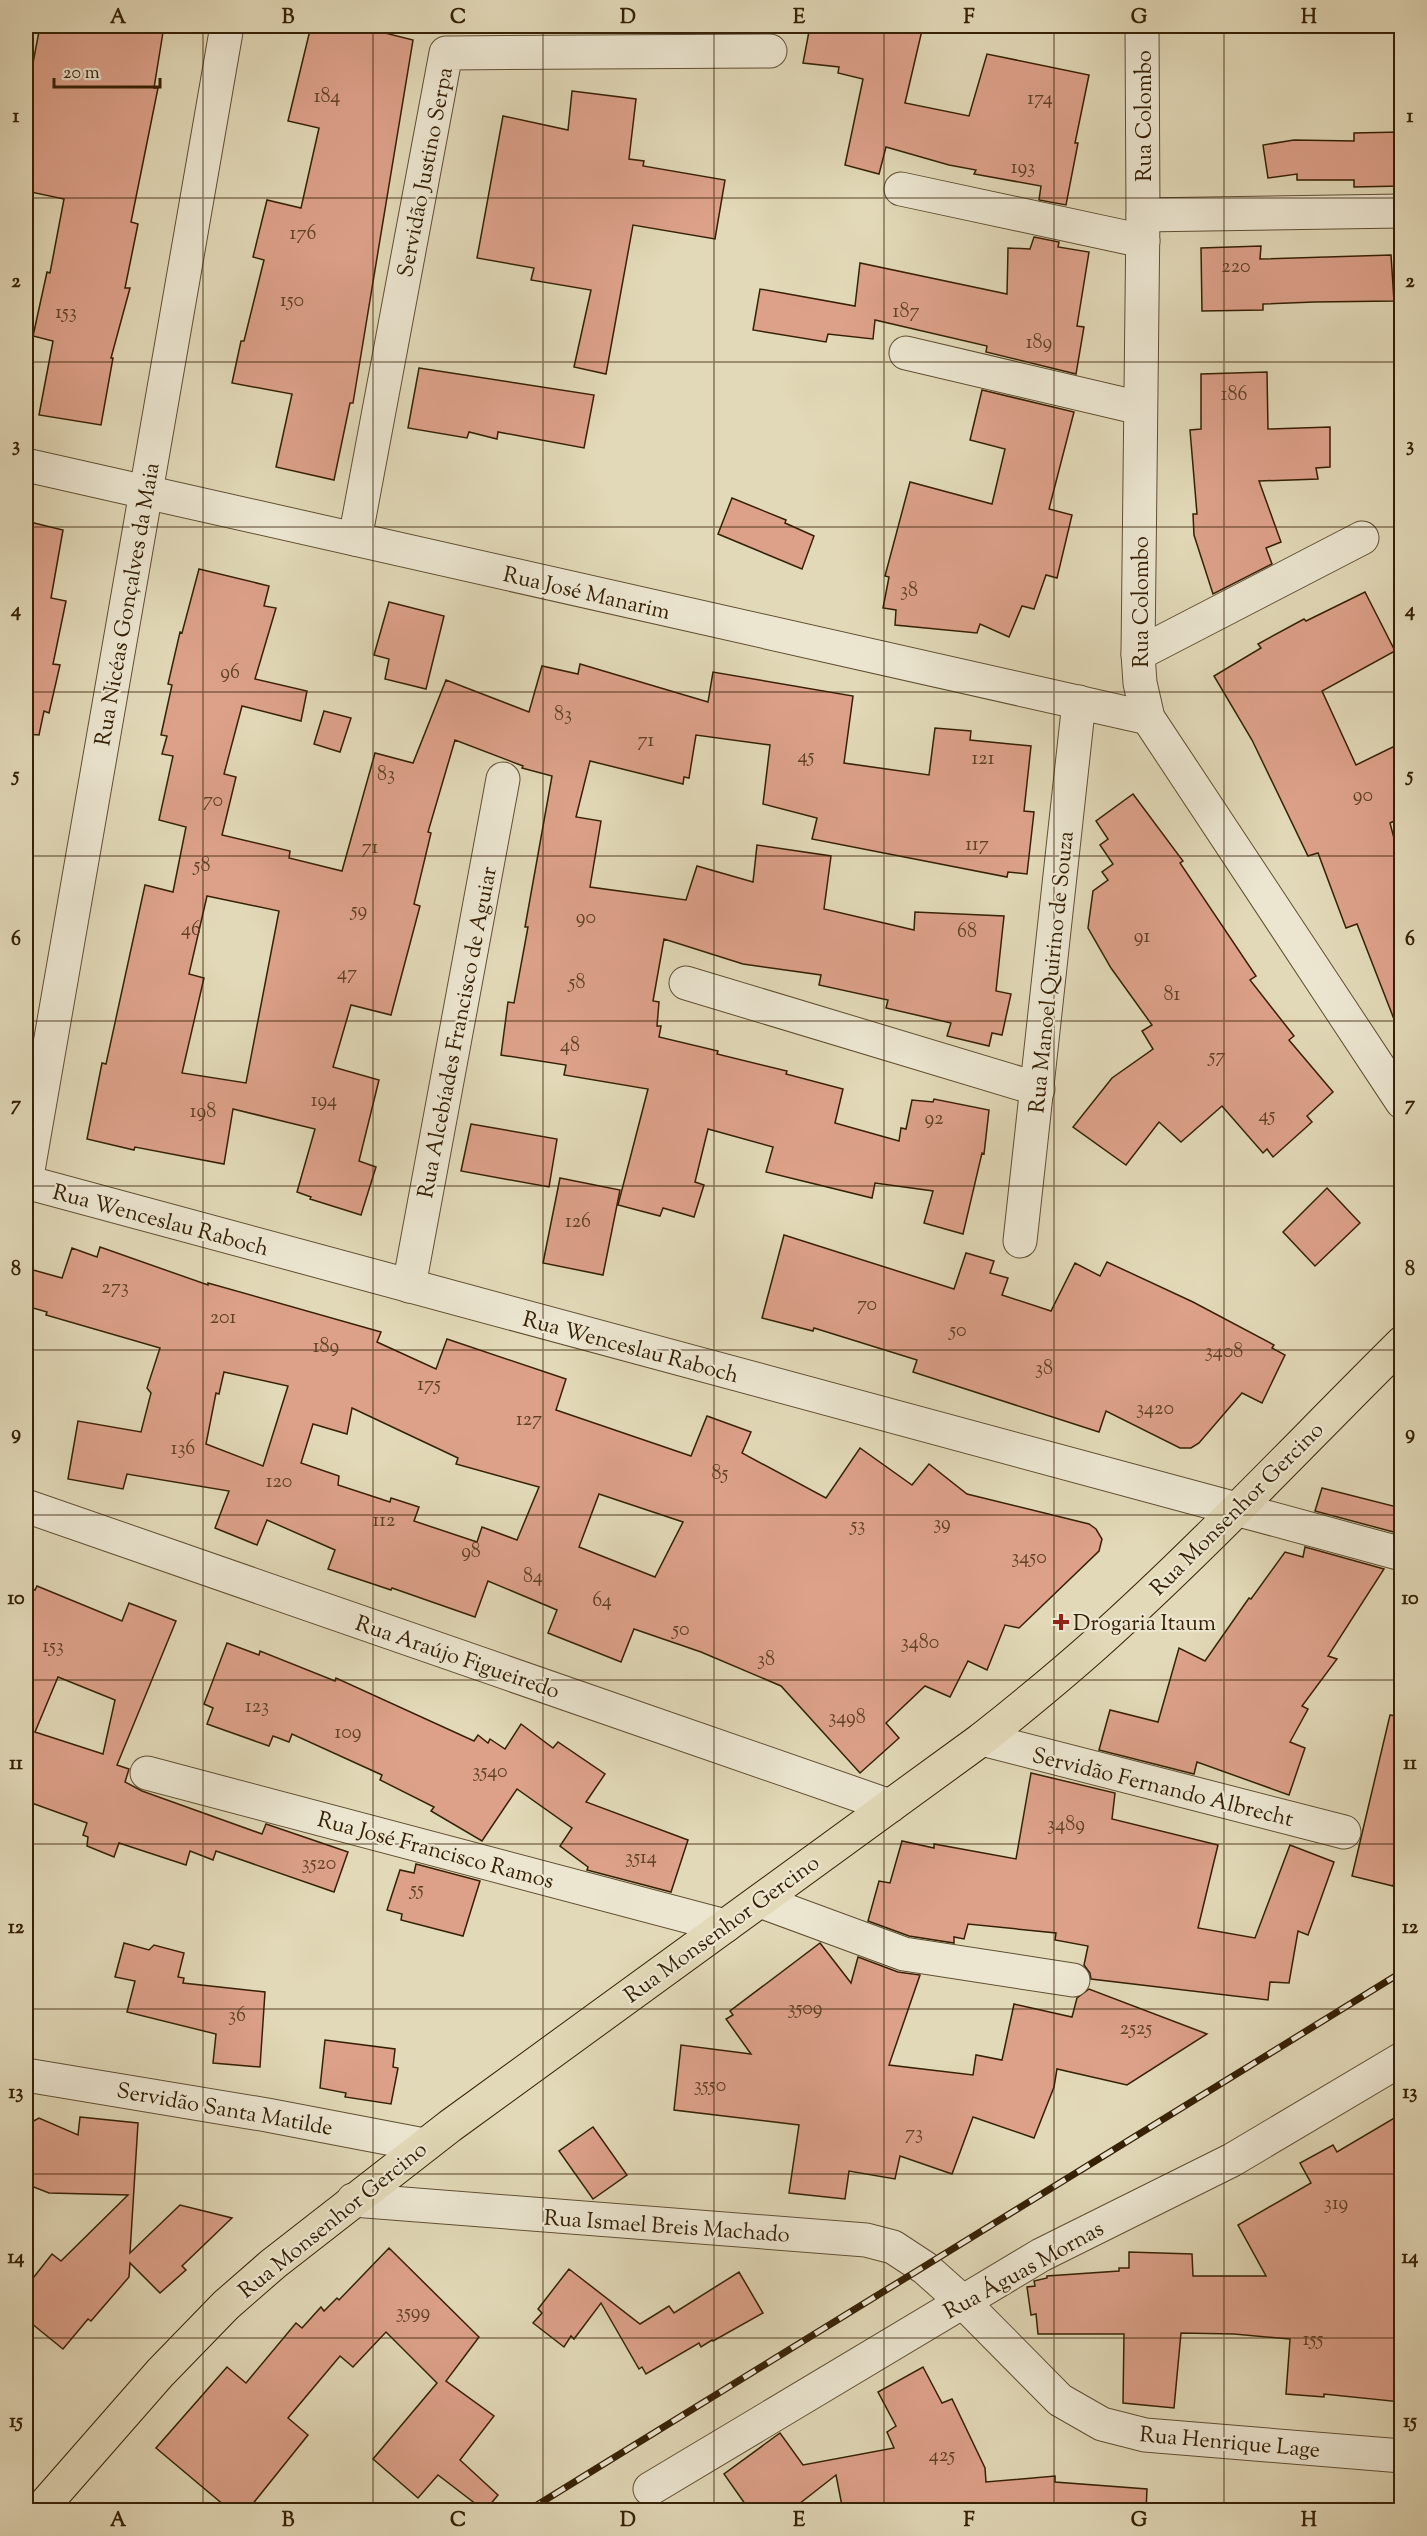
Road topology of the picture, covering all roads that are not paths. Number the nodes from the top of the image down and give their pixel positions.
1 (227, 26) edge
2 (1143, 29) edge
3 (770, 51) dead end
4 (901, 189) dead end
5 (1401, 211) edge
6 (1143, 228) junction
7 (906, 353) dead end
8 (1140, 408) junction
9 (26, 465) edge
10 (146, 492) junction
11 (1362, 538) dead end
12 (355, 539) junction
13 (1138, 654) junction
14 (1079, 702) junction
15 (1148, 718) junction
16 (503, 779) dead end
17 (686, 983) dead end
18 (1038, 1089) junction
19 (1401, 1102) edge
20 (26, 1182) edge
21 (1020, 1240) dead end
22 (409, 1286) junction
23 (1401, 1343) edge
24 (26, 1506) edge
25 (1236, 1509) junction
26 (1401, 1554) edge
27 (982, 1739) junction
28 (147, 1773) dead end
29 (890, 1806) junction
30 (1344, 1832) dead end
31 (760, 1901) junction
32 (725, 1926) junction
33 (1073, 1980) dead end
34 (1401, 2059) edge
35 (26, 2075) edge
36 (424, 2145) junction
37 (353, 2200) junction
38 (962, 2301) junction
39 (1401, 2456) edge
40 (650, 2489) dead end
41 (40, 2511) edge

1 - 10 street, Rua Nicéas Gonçalves da Maia
2 - 6 street, Rua Colombo
3 - 12 street, Servidão Justino Serpa
4 - 6 street
5 - 6 street
6 - 8 street, Rua Colombo
7 - 8 street
8 - 13 street, Rua Colombo
9 - 10 street, Rua José Manarim
10 - 12 street, Rua José Manarim
10 - 20 street, Rua Nicéas Gonçalves da Maia
11 - 13 street
12 - 14 street, Rua José Manarim
13 - 15 street, Rua Colombo
14 - 15 street, Rua José Manarim
14 - 18 street, Rua Manoel Quirino de Souza
15 - 19 street, Rua Colombo
16 - 22 street, Rua Alcebíades Francisco de Aguiar
17 - 18 street
18 - 21 street, Rua Manoel Quirino de Souza
20 - 22 street, Rua Wenceslau Raboch
22 - 25 street, Rua Wenceslau Raboch
23 - 25 main road, Rua Monsenhor Gercino
24 - 29 street, Rua Araújo Figueiredo
25 - 26 street, Rua Wenceslau Raboch
25 - 27 main road, Rua Monsenhor Gercino
27 - 29 main road, Rua Monsenhor Gercino
27 - 30 street, Servidão Fernando Albrecht
28 - 32 street, Rua José Francisco Ramos
29 - 31 main road, Rua Monsenhor Gercino
31 - 32 main road, Rua Monsenhor Gercino
31 - 33 street
32 - 36 main road, Rua Monsenhor Gercino
34 - 38 street, Rua Águas Mornas
35 - 36 street, Servidão Santa Matilde
36 - 37 main road, Rua Monsenhor Gercino
37 - 38 street, Rua Ismael Breis Machado
37 - 41 main road, Rua Monsenhor Gercino
38 - 39 street, Rua Henrique Lage
38 - 40 street, Rua Águas Mornas

